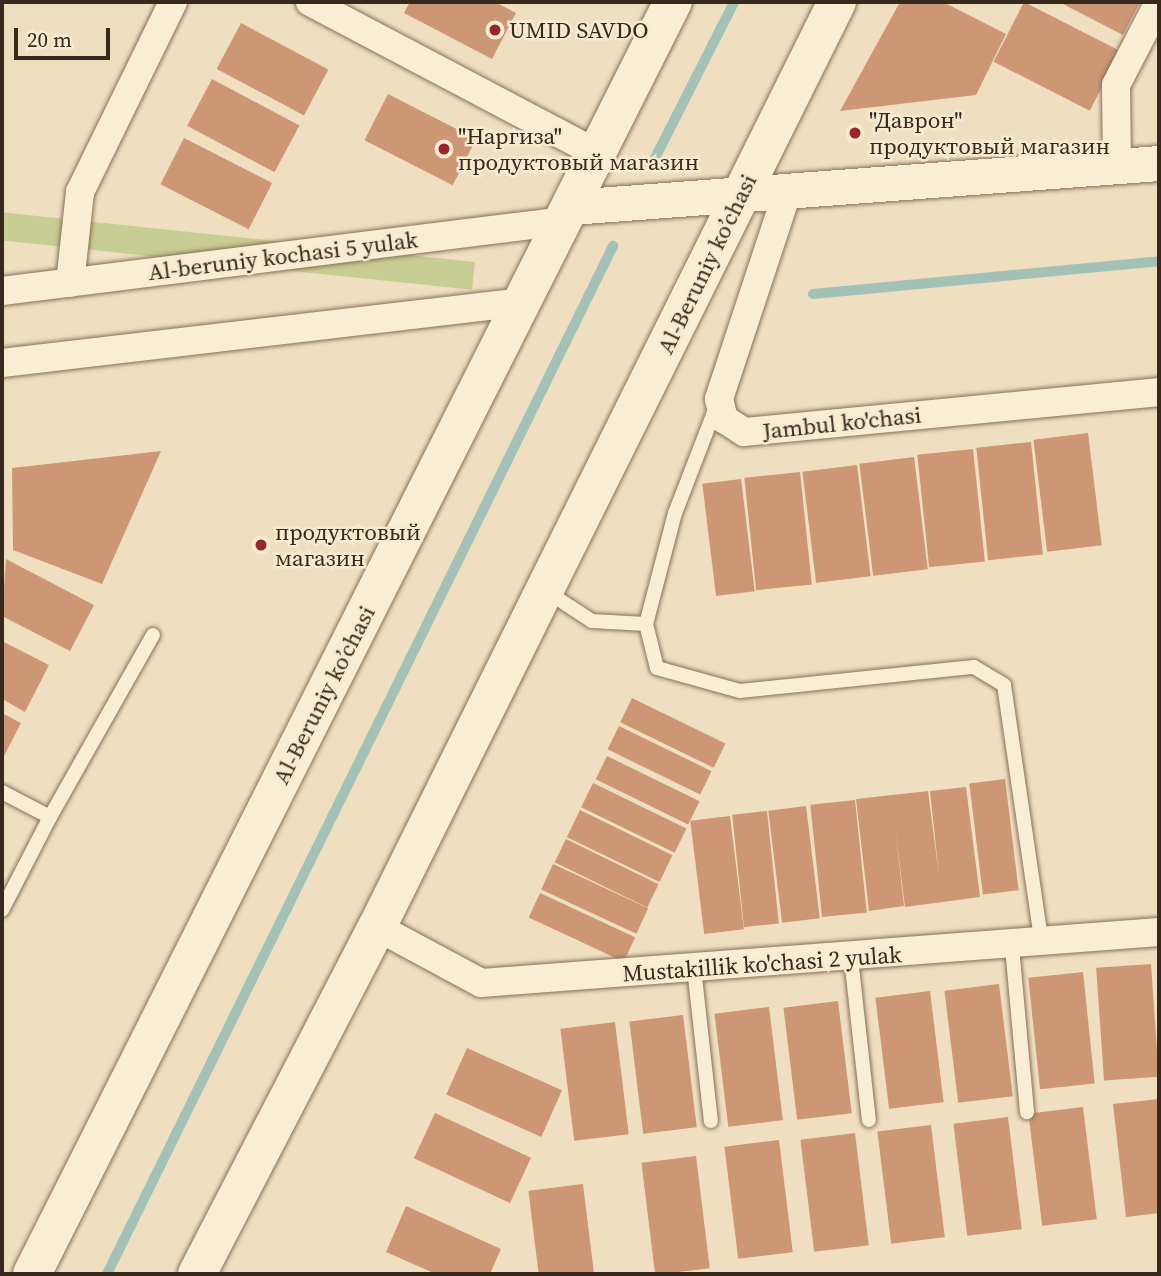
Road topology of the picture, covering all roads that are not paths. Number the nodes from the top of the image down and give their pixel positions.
1 (173, 2) edge
2 (310, 2) edge
3 (673, 2) edge
4 (837, 2) edge
5 (1159, 2) edge
6 (598, 154) junction
7 (1159, 163) edge
8 (1118, 168) junction
9 (787, 193) junction
10 (740, 197) junction
11 (567, 214) junction
12 (70, 282) junction
13 (2, 291) edge
14 (523, 302) junction
15 (2, 363) edge
16 (1159, 391) edge
17 (719, 400) junction
18 (545, 590) junction
19 (646, 624) junction
20 (153, 635) dead end
21 (2, 792) edge
22 (50, 817) junction
23 (2, 910) edge
24 (377, 927) junction
25 (1159, 932) edge
26 (1042, 944) junction
27 (1012, 947) junction
28 (851, 958) junction
29 (694, 968) junction
30 (1027, 1112) dead end
31 (869, 1120) dead end
32 (711, 1121) dead end
33 (32, 1274) edge
34 (197, 1274) edge

1 - 12 street
2 - 6 street
3 - 6 main road, Al-Beruniy ko’chasi
4 - 10 main road, Al-Beruniy ko’chasi
5 - 8 street
6 - 11 main road, Al-Beruniy ko’chasi
7 - 8 street
8 - 9 street
9 - 10 street
9 - 17 street
10 - 11 street
10 - 18 main road, Al-Beruniy ko’chasi
11 - 12 street, Al-beruniy kochasi 5 yulak
11 - 14 main road, Al-Beruniy ko’chasi
12 - 13 street, Al-beruniy kochasi 5 yulak
14 - 15 street
14 - 33 main road, Al-Beruniy ko’chasi
16 - 17 street, Jambul ko'chasi
17 - 19 lane
18 - 19 lane
18 - 24 main road, Al-Beruniy ko’chasi
19 - 26 lane
20 - 22 lane
21 - 22 lane
22 - 23 lane
24 - 29 street, Mustakillik ko'chasi 2 yulak
24 - 34 main road, Al-Beruniy ko’chasi
25 - 26 street, Mustakillik ko'chasi 2 yulak
26 - 27 street, Mustakillik ko'chasi 2 yulak
27 - 28 street, Mustakillik ko'chasi 2 yulak
27 - 30 lane
28 - 29 street, Mustakillik ko'chasi 2 yulak
28 - 31 lane
29 - 32 lane

